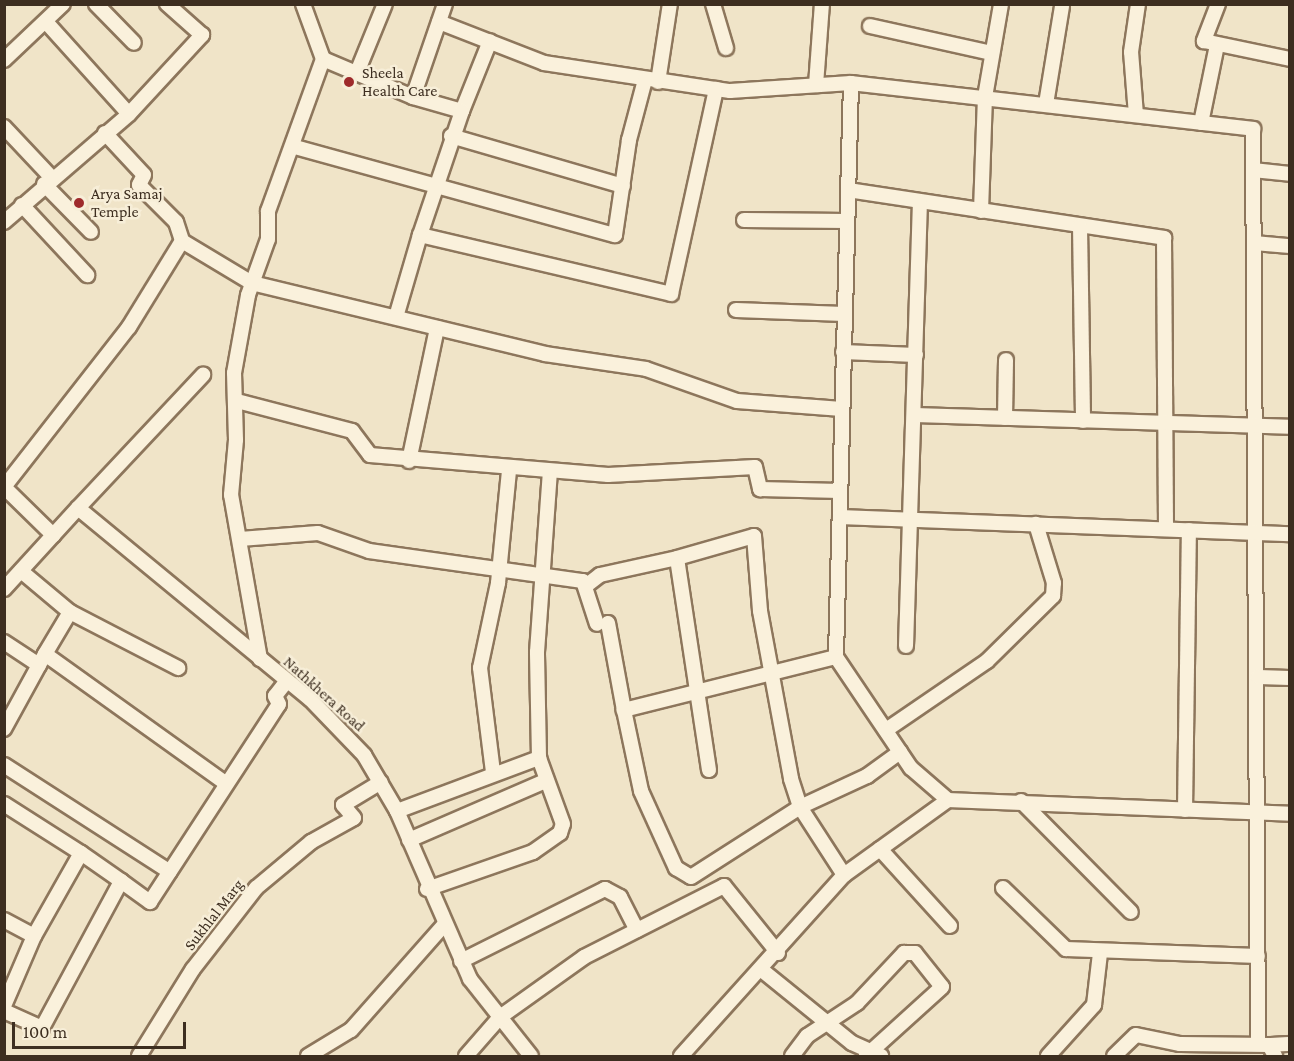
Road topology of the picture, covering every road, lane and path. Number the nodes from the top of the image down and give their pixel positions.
1 (63, 4) edge
2 (96, 4) edge
3 (167, 4) edge
4 (303, 4) edge
5 (385, 4) edge
6 (445, 4) edge
7 (670, 4) edge
8 (713, 4) edge
9 (822, 4) edge
10 (1001, 4) edge
11 (1138, 4) edge
12 (1218, 4) edge
13 (1062, 6) dead end
14 (439, 22) junction
15 (47, 23) junction
16 (870, 26) dead end
17 (490, 41) junction
18 (134, 44) dead end
19 (1217, 45) junction
20 (726, 48) dead end
21 (993, 53) junction
22 (323, 59) junction
23 (1290, 59) edge
24 (4, 60) edge
25 (358, 70) junction
26 (651, 81) junction
27 (850, 83) junction
28 (816, 85) junction
29 (716, 89) junction
30 (413, 97) junction
31 (985, 97) junction
32 (1046, 104) junction
33 (462, 111) junction
34 (129, 114) junction
35 (1136, 115) junction
36 (1201, 123) junction
37 (4, 127) edge
38 (105, 133) junction
39 (451, 136) junction
40 (295, 147) junction
41 (1253, 170) junction
42 (1290, 174) edge
43 (48, 181) junction
44 (623, 186) junction
45 (434, 189) junction
46 (848, 190) junction
47 (920, 202) junction
48 (22, 205) junction
49 (981, 211) junction
50 (744, 220) dead end
51 (847, 220) junction
52 (4, 222) edge
53 (1080, 226) junction
54 (91, 232) dead end
55 (420, 235) junction
56 (182, 242) junction
57 (1254, 243) junction
58 (1290, 246) edge
59 (87, 275) dead end
60 (252, 283) junction
61 (736, 309) dead end
62 (844, 314) junction
63 (396, 317) junction
64 (437, 327) junction
65 (843, 352) junction
66 (916, 355) junction
67 (1005, 360) dead end
68 (203, 375) dead end
69 (237, 401) junction
70 (842, 409) junction
71 (914, 416) junction
72 (1005, 418) junction
73 (1083, 421) junction
74 (1165, 423) junction
75 (1256, 426) junction
76 (1290, 427) edge
77 (409, 460) junction
78 (509, 470) junction
79 (550, 472) junction
80 (4, 487) edge
81 (840, 491) junction
82 (78, 508) junction
83 (840, 517) junction
84 (912, 519) junction
85 (1036, 524) junction
86 (1166, 529) junction
87 (1189, 530) junction
88 (1257, 532) junction
89 (1290, 534) edge
90 (53, 535) junction
91 (240, 539) junction
92 (676, 558) junction
93 (21, 571) junction
94 (498, 571) junction
95 (545, 579) junction
96 (587, 585) junction
97 (4, 589) edge
98 (70, 612) junction
99 (4, 642) edge
100 (906, 646) dead end
101 (836, 657) junction
102 (42, 659) junction
103 (260, 659) junction
104 (178, 668) dead end
105 (771, 676) junction
106 (1258, 677) junction
107 (1290, 678) edge
108 (286, 682) junction
109 (697, 693) junction
110 (624, 710) junction
111 (4, 729) edge
112 (886, 730) junction
113 (900, 752) junction
114 (539, 758) junction
115 (4, 765) edge
116 (709, 770) dead end
117 (493, 772) junction
118 (381, 782) junction
119 (543, 782) junction
120 (225, 783) junction
121 (948, 800) junction
122 (1021, 801) junction
123 (4, 804) edge
124 (800, 807) junction
125 (1185, 810) junction
126 (397, 811) junction
127 (1258, 813) junction
128 (1290, 814) edge
129 (409, 840) junction
130 (880, 849) junction
131 (81, 853) junction
132 (170, 872) junction
133 (844, 875) junction
134 (121, 881) junction
135 (1003, 888) dead end
136 (427, 889) junction
137 (1131, 912) dead end
138 (4, 920) edge
139 (444, 926) junction
140 (950, 926) dead end
141 (638, 930) junction
142 (34, 936) junction
143 (778, 952) junction
144 (1100, 953) junction
145 (1258, 956) junction
146 (461, 961) junction
147 (763, 971) junction
148 (4, 1006) edge
149 (4, 1011) edge
150 (500, 1017) junction
151 (827, 1023) junction
152 (1290, 1044) edge
153 (1267, 1048) edge
154 (872, 1055) edge
155 (139, 1056) edge
156 (308, 1056) edge
157 (466, 1056) edge
158 (531, 1056) edge
159 (681, 1056) edge
160 (792, 1056) edge
161 (1048, 1056) edge
162 (1114, 1056) edge

1 - 15 street
2 - 18 street
3 - 34 street
4 - 22 street
5 - 25 street
6 - 14 street
7 - 26 street
8 - 20 street
9 - 28 street
10 - 21 street
11 - 35 street
12 - 19 street
13 - 32 street
14 - 17 street
14 - 30 street
15 - 24 street
15 - 34 street
16 - 21 street
17 - 26 street
17 - 33 street
19 - 23 street
19 - 36 street
21 - 31 street
22 - 25 street
22 - 40 street
25 - 30 street
26 - 29 street
26 - 44 street
27 - 28 street
27 - 31 street
27 - 46 street
28 - 29 street
29 - 55 street
30 - 33 street
31 - 32 street
31 - 49 street
32 - 35 street
33 - 39 street
34 - 38 street
35 - 36 street
36 - 41 street
37 - 43 street
38 - 43 street
38 - 56 street
39 - 44 street
39 - 45 street
40 - 45 street
40 - 60 street
41 - 42 street
41 - 57 street
43 - 48 street
43 - 54 street
44 - 45 street
45 - 55 street
46 - 47 street
46 - 51 street
47 - 49 street
47 - 66 street
48 - 52 street
48 - 59 street
49 - 53 street
50 - 51 street
51 - 62 street
53 - 73 street
53 - 74 street
55 - 63 street
56 - 60 street
56 - 80 street
57 - 58 street
57 - 75 street
60 - 63 street
60 - 69 street
61 - 62 street
62 - 65 street
63 - 64 street
64 - 70 street
64 - 77 street
65 - 66 street
65 - 70 street
66 - 71 street
67 - 72 street
68 - 82 street
69 - 77 street
69 - 91 street
70 - 81 street
71 - 72 street
71 - 84 street
72 - 73 street
73 - 74 street
74 - 75 street
74 - 86 street
75 - 76 street
75 - 88 street
77 - 78 street
78 - 79 street
78 - 94 street
79 - 81 street
79 - 95 street
80 - 90 street
81 - 83 street
82 - 90 street
82 - 103 street, Nathkhera Road
83 - 84 street
83 - 101 street
84 - 85 street
84 - 100 street
85 - 86 street
85 - 112 street
86 - 87 street
87 - 88 street
87 - 125 street
88 - 89 street
88 - 106 street
90 - 93 street
91 - 94 street
91 - 103 street
92 - 96 street
92 - 105 street
92 - 109 street
93 - 97 street
93 - 98 street
94 - 95 street
94 - 117 street
95 - 96 street
95 - 114 street
96 - 110 street
98 - 102 street
98 - 104 street
99 - 102 street
101 - 105 street
101 - 112 street
102 - 111 street
102 - 120 street
103 - 108 street, Nathkhera Road
105 - 109 street
105 - 124 street
106 - 107 street
106 - 127 street
108 - 118 street, Nathkhera Road
108 - 120 street
109 - 110 street
109 - 116 street
110 - 124 street
112 - 113 street
113 - 121 street
113 - 124 street
114 - 117 street
114 - 119 street
115 - 132 street
117 - 126 street
118 - 126 street, Nathkhera Road
118 - 155 street, Sukhlal Marg
119 - 129 street
119 - 136 street
120 - 132 street
121 - 122 street
121 - 130 street
122 - 125 street
122 - 137 street
123 - 131 street
124 - 133 street
125 - 127 street
126 - 129 street, Nathkhera Road
127 - 128 street
127 - 145 street
129 - 136 street, Nathkhera Road
130 - 133 street
130 - 140 street
131 - 134 street
131 - 142 street
132 - 134 street
133 - 143 street
134 - 149 street
135 - 144 street
136 - 139 street, Nathkhera Road
138 - 142 street
139 - 146 street, Nathkhera Road
139 - 156 street
141 - 143 street
141 - 146 street
141 - 150 street
142 - 148 street
143 - 147 street
144 - 145 street
144 - 161 street
145 - 153 street
146 - 150 street, Nathkhera Road
147 - 151 street
147 - 159 street
150 - 157 street
150 - 158 street, Nathkhera Road
151 - 154 street
151 - 154 street
151 - 160 street
152 - 153 street
153 - 162 street

